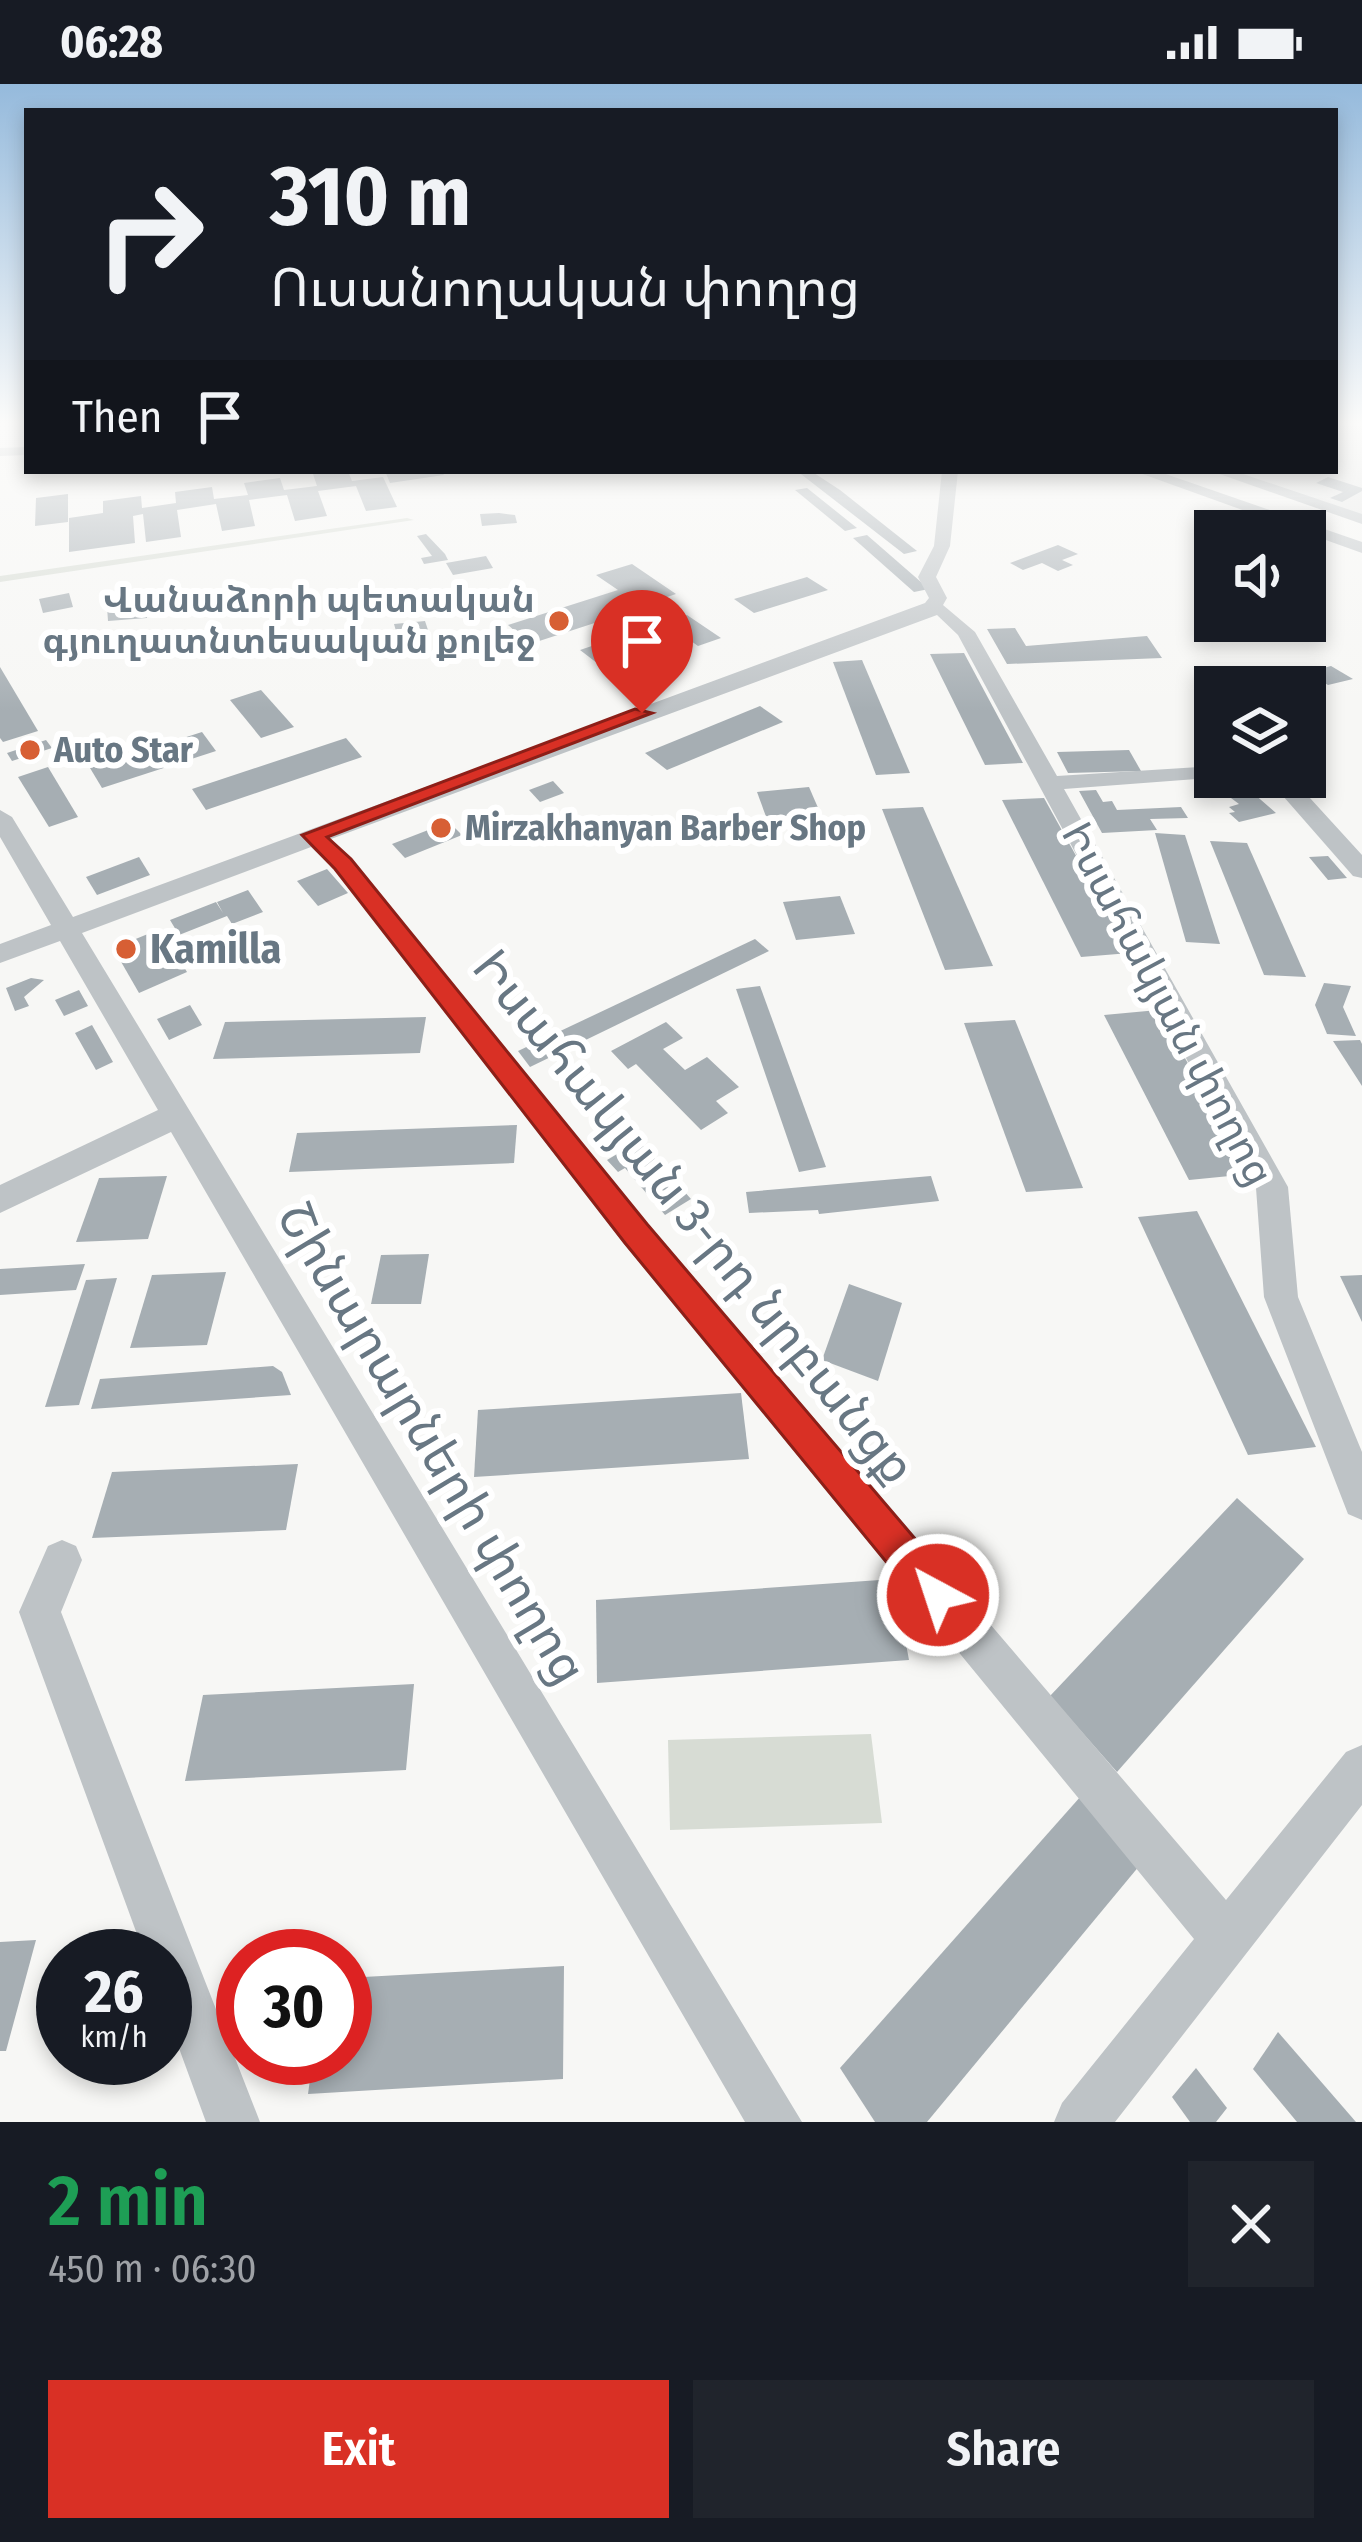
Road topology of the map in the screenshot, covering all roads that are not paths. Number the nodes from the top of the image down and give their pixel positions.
1 (945, 521) edge
2 (1285, 521) edge
3 (1362, 548) edge
4 (932, 607) junction
5 (1194, 773) edge
6 (1049, 783) junction
7 (1298, 798) edge
8 (0, 817) edge
9 (313, 835) junction
10 (1362, 870) edge
11 (64, 929) junction
12 (0, 954) edge
13 (175, 1116) junction
14 (0, 1200) edge
15 (1362, 1500) edge
16 (62, 1560) dead end
17 (1362, 1768) edge
18 (1228, 1941) junction
19 (233, 2122) edge
20 (775, 2122) edge
21 (1081, 2122) edge

1 - 4 street
2 - 3 street
4 - 6 street, Իսահակյան փողոց
4 - 9 street
5 - 6 street
6 - 15 street, Իսահակյան փողոց
7 - 10 street
8 - 11 street, Շինարարների փողոց
9 - 11 street
9 - 18 street, Իսահակյան 3-րդ նրբանցք
11 - 12 street
11 - 13 street, Շինարարների փողոց
13 - 14 street
13 - 20 street, Շինարարների փողոց
16 - 19 street
17 - 18 street
18 - 21 street

